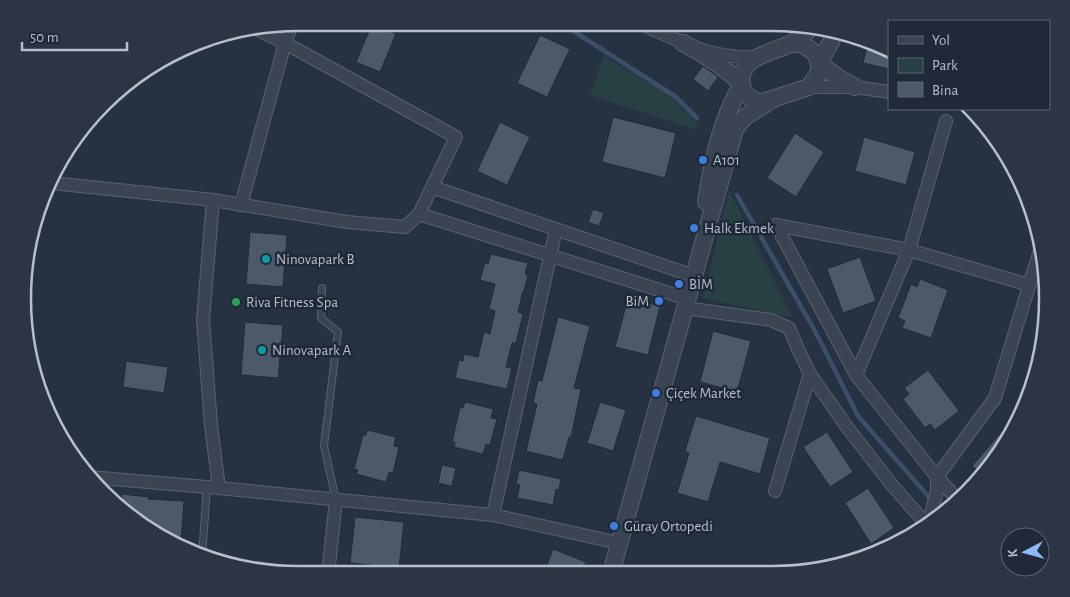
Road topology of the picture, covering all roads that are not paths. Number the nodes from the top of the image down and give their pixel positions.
1 (663, 31) edge
2 (289, 32) edge
3 (266, 34) edge
4 (804, 34) edge
5 (832, 38) edge
6 (285, 43) junction
7 (683, 43) junction
8 (791, 44) junction
9 (758, 57) junction
10 (819, 62) junction
11 (742, 84) junction
12 (809, 87) junction
13 (855, 87) junction
14 (888, 92) edge
15 (772, 100) junction
16 (946, 121) dead end
17 (57, 184) edge
18 (432, 187) junction
19 (212, 200) junction
20 (241, 205) junction
21 (419, 214) junction
22 (556, 229) junction
23 (909, 250) junction
24 (550, 254) junction
25 (1036, 263) edge
26 (694, 276) junction
27 (1029, 285) junction
28 (322, 288) dead end
29 (687, 303) junction
30 (810, 374) junction
31 (856, 375) junction
32 (937, 477) junction
33 (101, 478) edge
34 (213, 488) junction
35 (774, 491) dead end
36 (953, 494) edge
37 (336, 500) junction
38 (931, 513) edge
39 (493, 515) junction
40 (922, 519) edge
41 (619, 542) junction
42 (203, 548) edge
43 (329, 566) edge
44 (613, 566) edge

1 - 7 street
2 - 6 street
3 - 6 street
4 - 8 street
5 - 10 street
6 - 18 street
6 - 20 street
7 - 9 street
7 - 11 street
8 - 9 street
8 - 10 street
9 - 11 street
10 - 12 street
10 - 13 street
11 - 15 street
11 - 26 street
12 - 13 street
12 - 15 street
13 - 14 street
15 - 26 street
16 - 23 street
17 - 19 street
18 - 21 street
18 - 22 street
19 - 20 street
19 - 34 street
20 - 21 street
21 - 24 street
22 - 24 street
22 - 26 street
23 - 27 street
23 - 31 street
23 - 31 street
24 - 29 street
24 - 39 street
25 - 27 street
26 - 29 street
27 - 32 street
28 - 37 lane
29 - 30 street
29 - 41 street
30 - 35 street
30 - 40 street
31 - 32 street
32 - 36 street
32 - 38 street
33 - 34 street
34 - 37 street
34 - 42 lane
37 - 39 street
37 - 43 street
39 - 41 street
41 - 44 street

